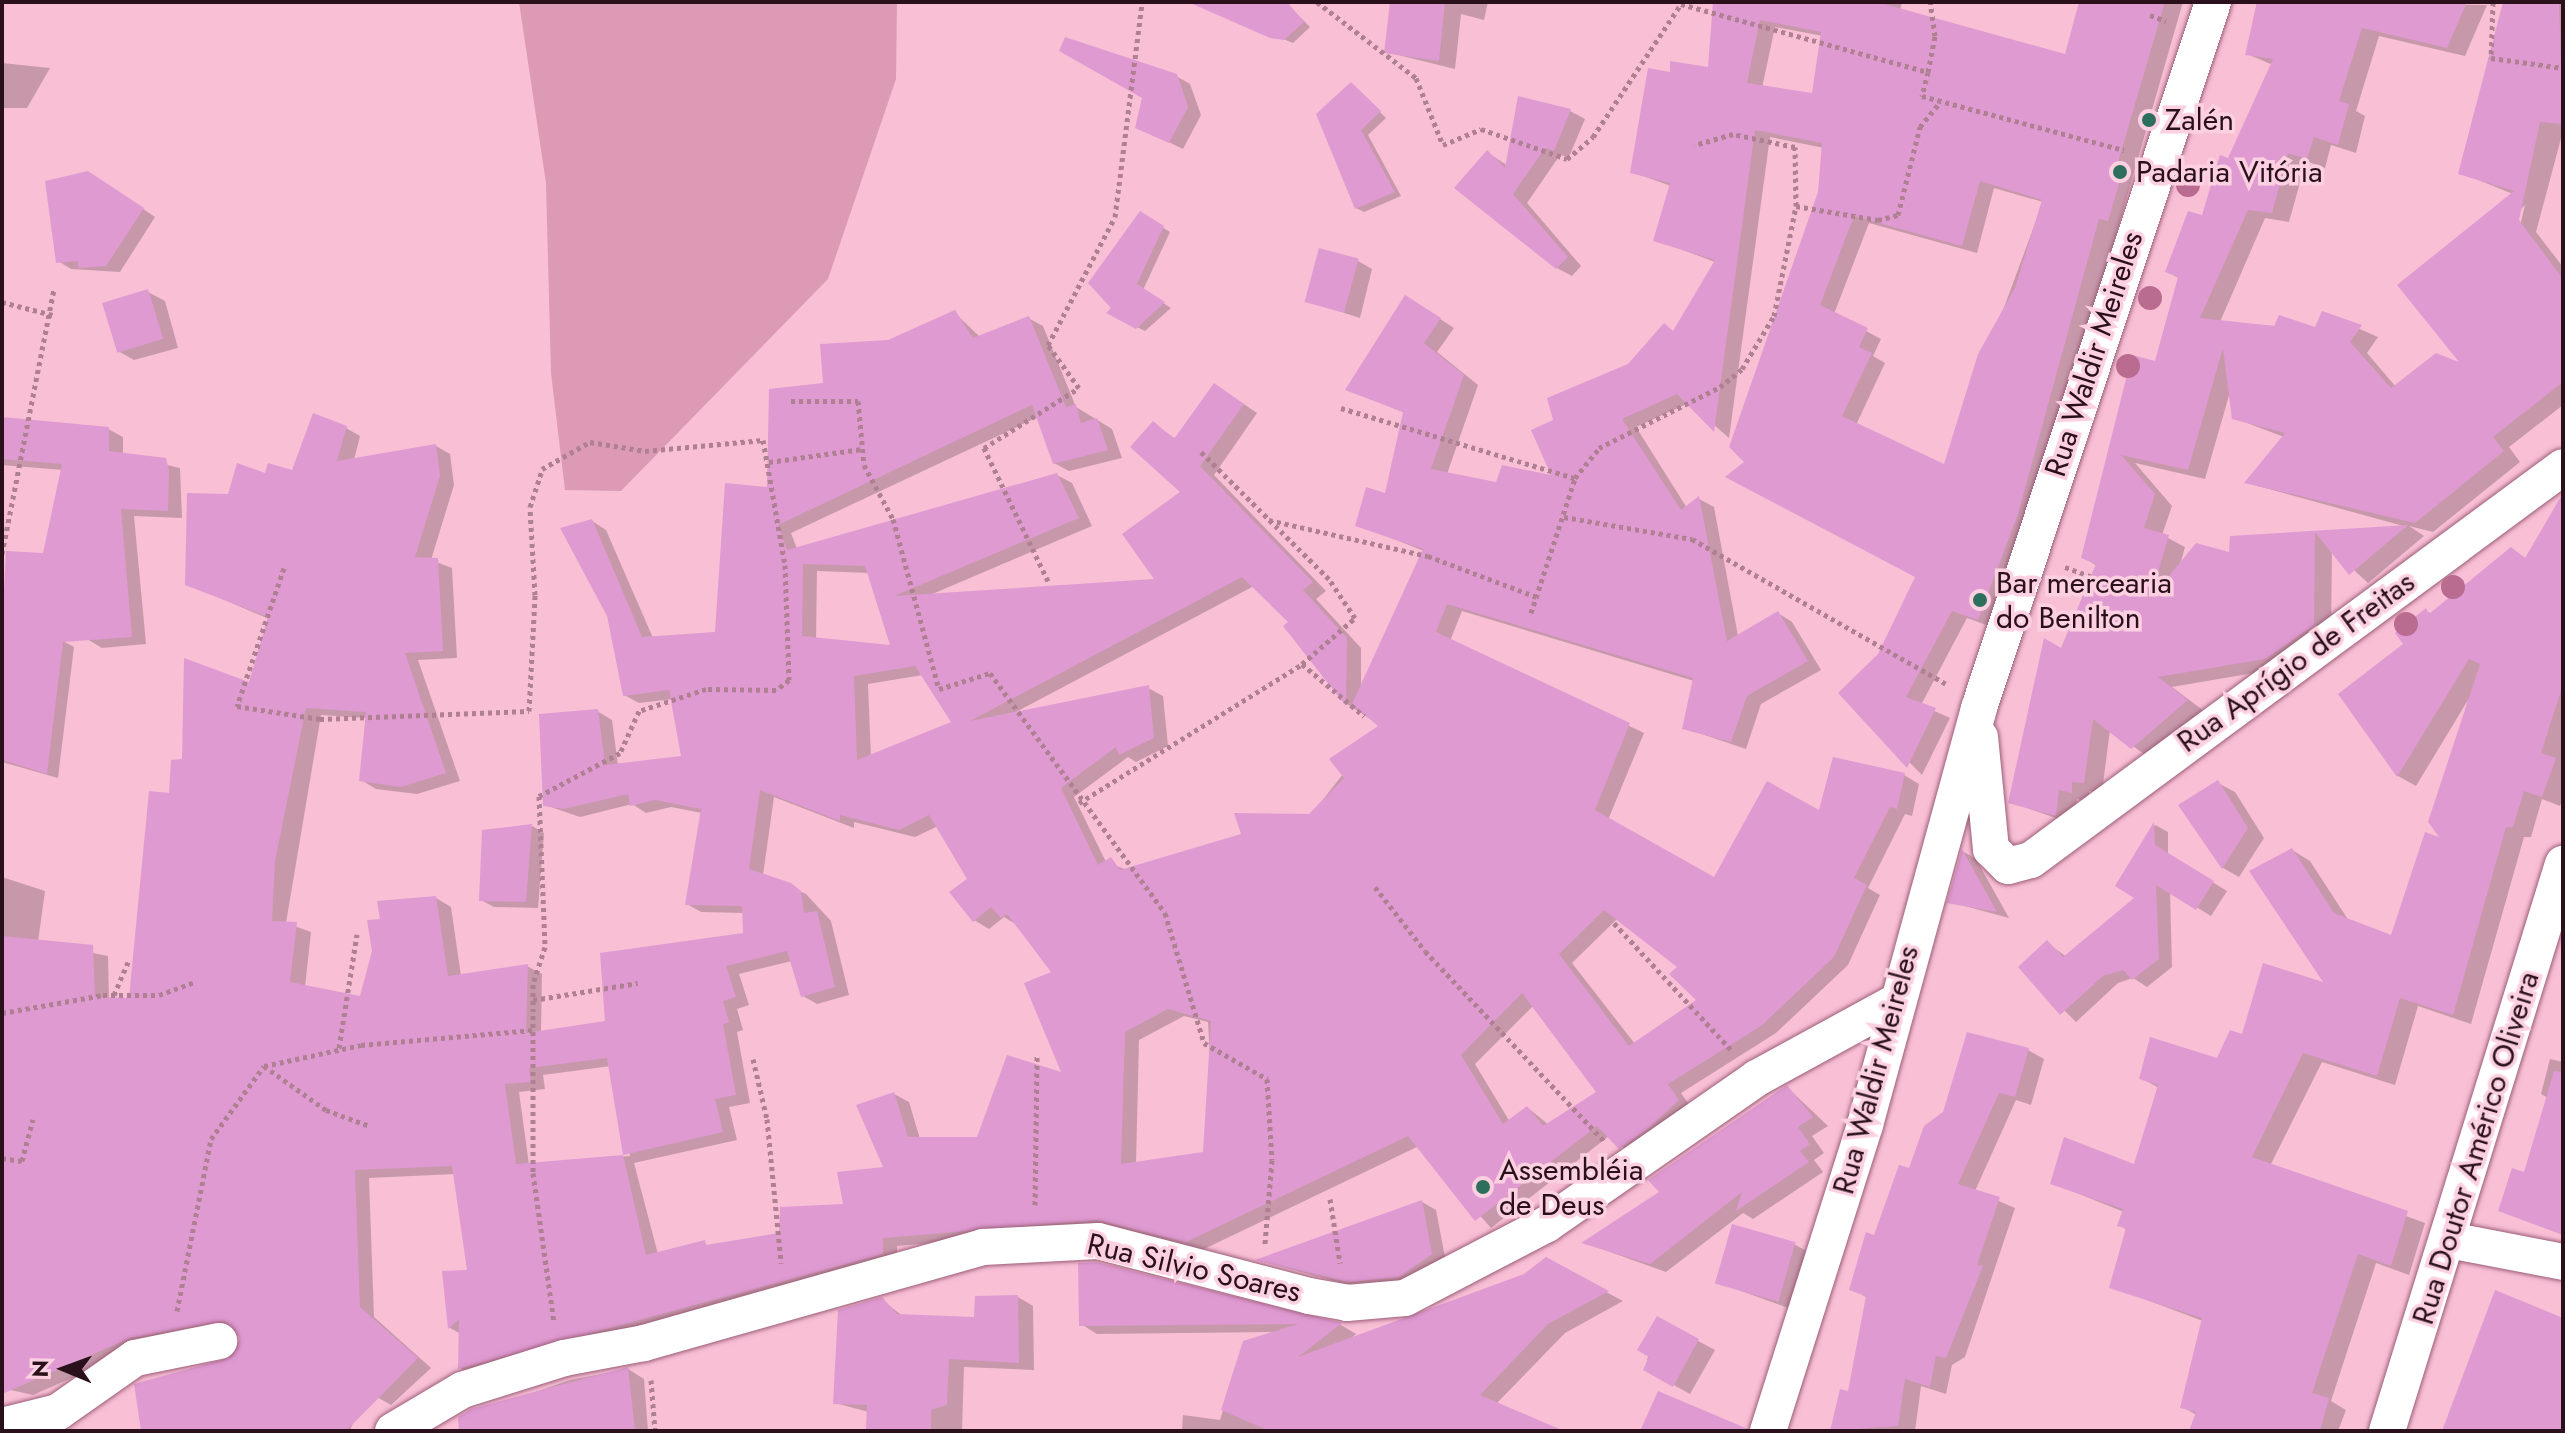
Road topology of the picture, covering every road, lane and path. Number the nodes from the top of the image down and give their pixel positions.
1 (1142, 2) edge
2 (1317, 2) edge
3 (1930, 2) edge
4 (2213, 2) edge
5 (2493, 2) edge
6 (2563, 68) edge
7 (1928, 72) junction
8 (1940, 102) junction
9 (1695, 145) dead end
10 (2155, 162) junction
11 (1796, 206) junction
12 (54, 290) dead end
13 (2, 302) edge
14 (53, 315) junction
15 (791, 401) dead end
16 (1341, 408) dead end
17 (862, 449) junction
18 (1200, 451) dead end
19 (769, 462) junction
20 (2563, 467) edge
21 (1575, 478) junction
22 (1564, 517) junction
23 (1268, 520) junction
24 (2, 554) edge
25 (284, 568) dead end
26 (1048, 581) dead end
27 (1537, 597) junction
28 (1531, 613) dead end
29 (1302, 664) junction
30 (1979, 708) junction
31 (1364, 716) dead end
32 (1079, 803) junction
33 (2031, 860) joint
34 (2563, 864) edge
35 (1375, 887) dead end
36 (1614, 923) dead end
37 (357, 934) dead end
38 (128, 962) dead end
39 (195, 982) dead end
40 (638, 983) dead end
41 (114, 995) junction
42 (533, 1000) junction
43 (1894, 1003) junction
44 (2, 1013) edge
45 (533, 1030) junction
46 (339, 1048) junction
47 (1037, 1054) dead end
48 (753, 1059) dead end
49 (264, 1066) junction
50 (1757, 1078) junction
51 (33, 1119) dead end
52 (367, 1125) dead end
53 (2, 1158) edge
54 (1630, 1166) junction
55 (1330, 1199) dead end
56 (2449, 1240) junction
57 (1036, 1242) junction
58 (2563, 1262) edge
59 (1259, 1280) junction
60 (784, 1299) junction
61 (1347, 1303) junction
62 (219, 1341) dead end
63 (644, 1343) junction
64 (177, 1344) junction
65 (564, 1358) junction
66 (2, 1426) edge
67 (393, 1431) edge
68 (655, 1431) edge
69 (1768, 1431) edge
70 (2387, 1431) edge

1 - 26 path
2 - 7 path
3 - 7 path
4 - 10 street, Rua Waldir Meireles
5 - 6 path
7 - 8 path
8 - 10 path
8 - 11 path
9 - 11 path
10 - 30 street, Rua Waldir Meireles
11 - 21 path
12 - 14 path
13 - 14 path
14 - 24 path
15 - 17 path
16 - 21 path
17 - 19 path
17 - 32 path
18 - 23 path
19 - 25 path
19 - 42 path
20 - 33 street, Rua Aprígio de Freitas
21 - 22 path
22 - 27 path
22 - 30 path
23 - 27 path
23 - 29 path
27 - 28 path
29 - 31 path
29 - 32 path
30 - 33 street, Rua Waldir Meireles
30 - 43 street, Rua Waldir Meireles
32 - 59 path
34 - 56 street, Rua Doutor Américo Oliveira
35 - 54 path
36 - 50 path
37 - 46 path
38 - 41 path
39 - 41 path
40 - 42 path
41 - 44 path
42 - 45 path
43 - 50 street, Rua Silvio Soares
43 - 69 street, Rua Waldir Meireles
45 - 46 path
45 - 65 path
46 - 49 path
47 - 57 path
48 - 60 path
49 - 52 path
49 - 64 path
50 - 54 street, Rua Silvio Soares
51 - 53 path
54 - 61 street, Rua Silvio Soares
55 - 61 path
56 - 58 street
56 - 70 street, Rua Doutor Américo Oliveira
57 - 59 street, Rua Silvio Soares
57 - 60 street, Rua Silvio Soares
59 - 61 street, Rua Silvio Soares
60 - 63 street, Rua Silvio Soares
62 - 64 street
63 - 65 street, Rua Silvio Soares
63 - 68 path
64 - 66 street
65 - 67 street, Rua Silvio Soares

